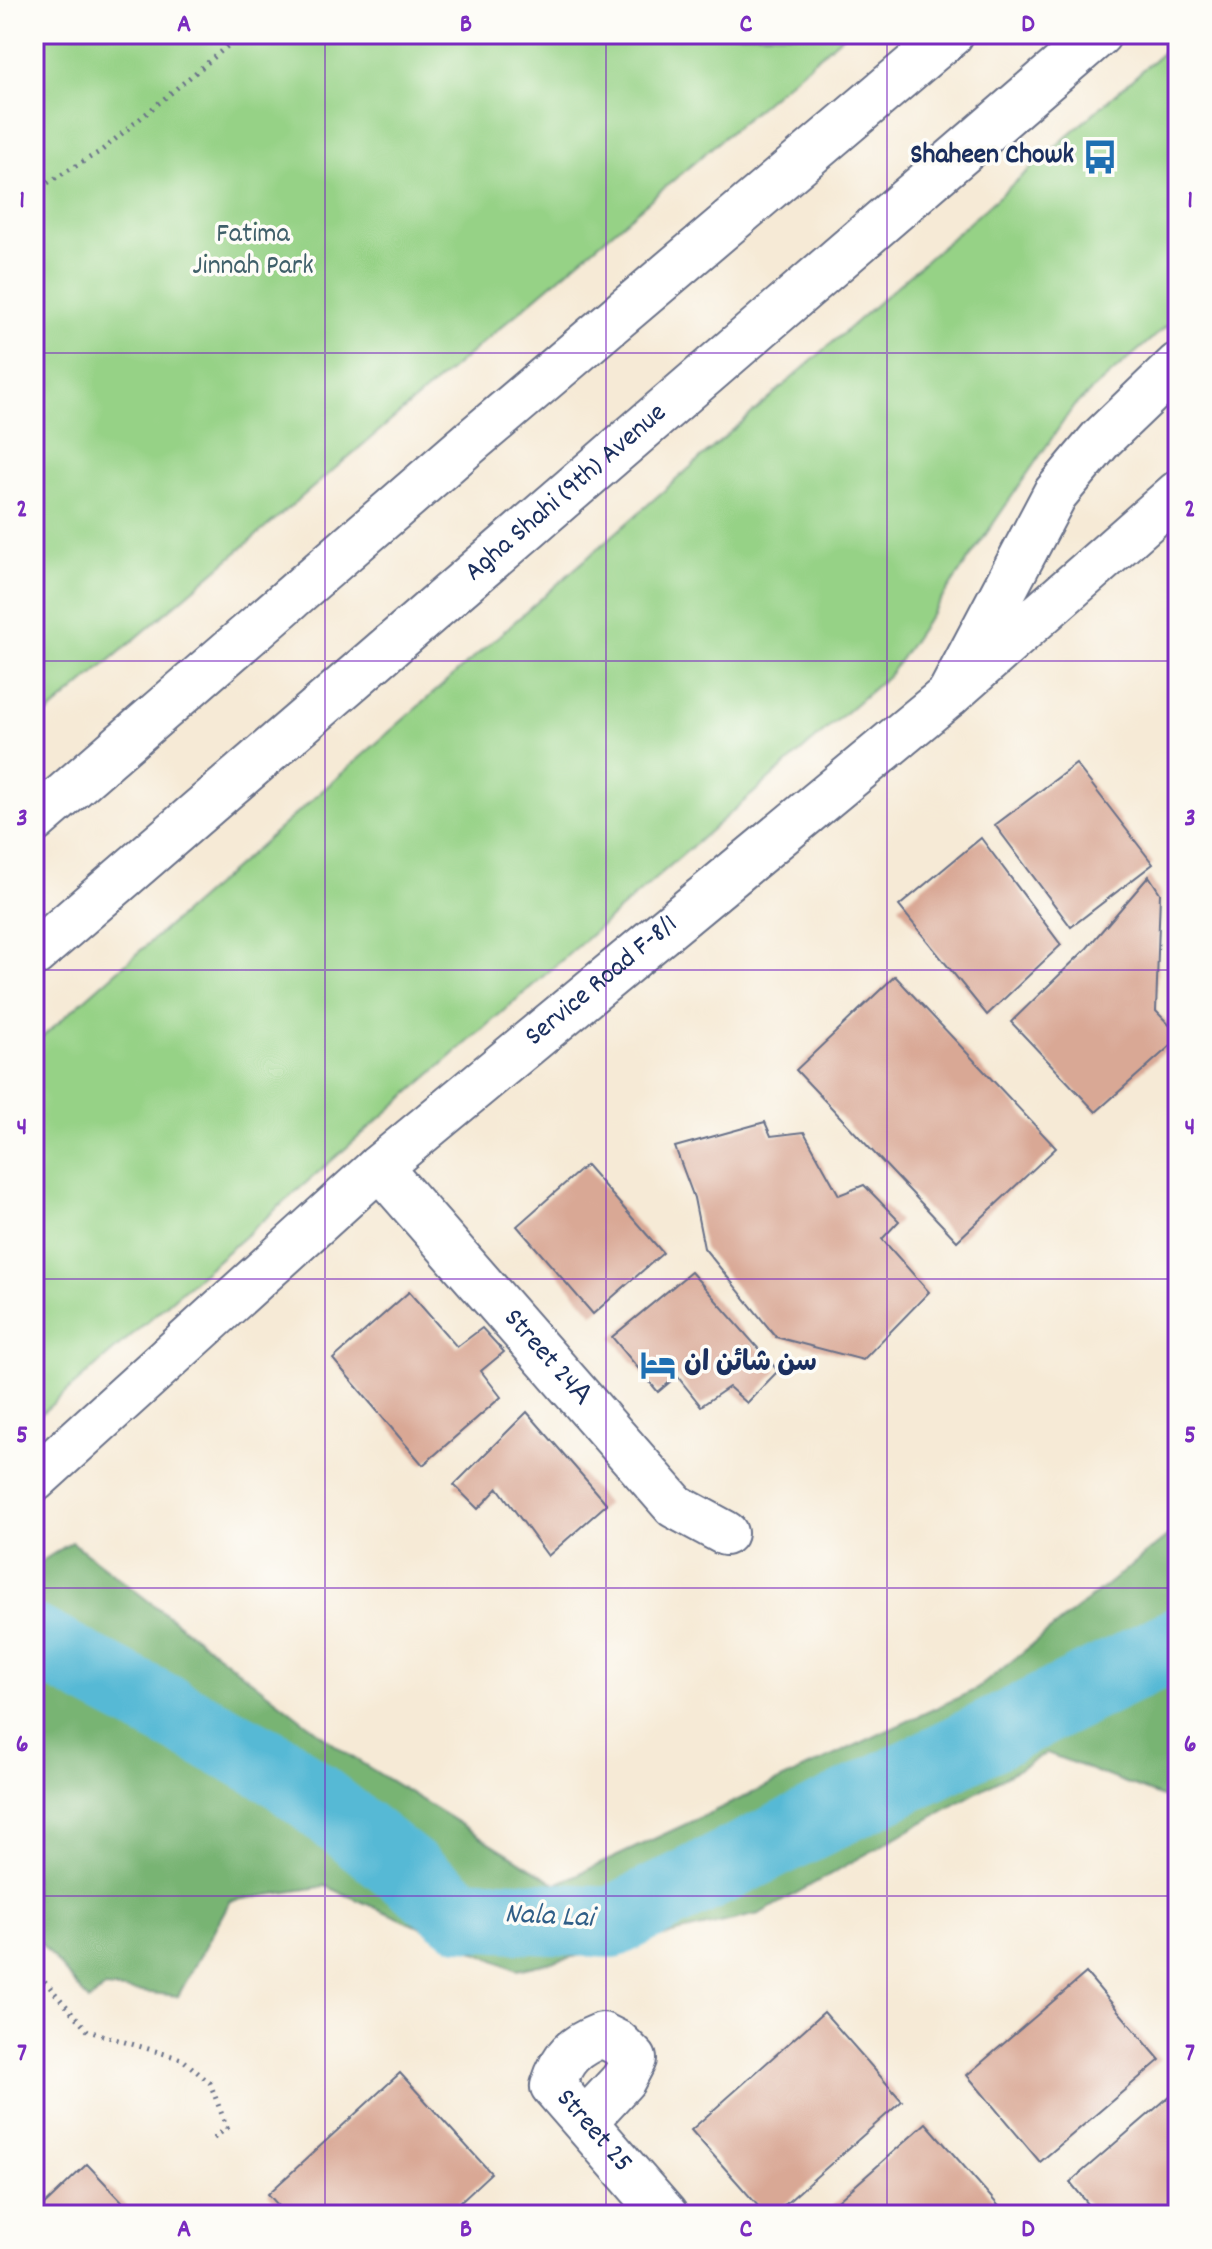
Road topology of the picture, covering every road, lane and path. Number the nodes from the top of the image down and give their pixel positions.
1 (242, 34) edge
2 (951, 34) edge
3 (1099, 34) edge
4 (34, 191) edge
5 (1178, 365) edge
6 (1178, 493) edge
7 (949, 695) junction
8 (34, 821) edge
9 (34, 954) edge
10 (379, 1167) junction
11 (34, 1480) edge
12 (725, 1533) dead end
13 (34, 1969) edge
14 (587, 2119) dead end
15 (210, 2141) dead end
16 (665, 2215) edge

1 - 4 path
2 - 8 main road
3 - 9 main road, Agha Shahi (9th) Avenue
5 - 7 main road
6 - 7 main road, Service Road F-8/1
7 - 10 main road, Service Road F-8/1
10 - 11 main road, Service Road F-8/1
10 - 12 main road, Street 24Α
13 - 15 path
14 - 16 main road, Street 25

